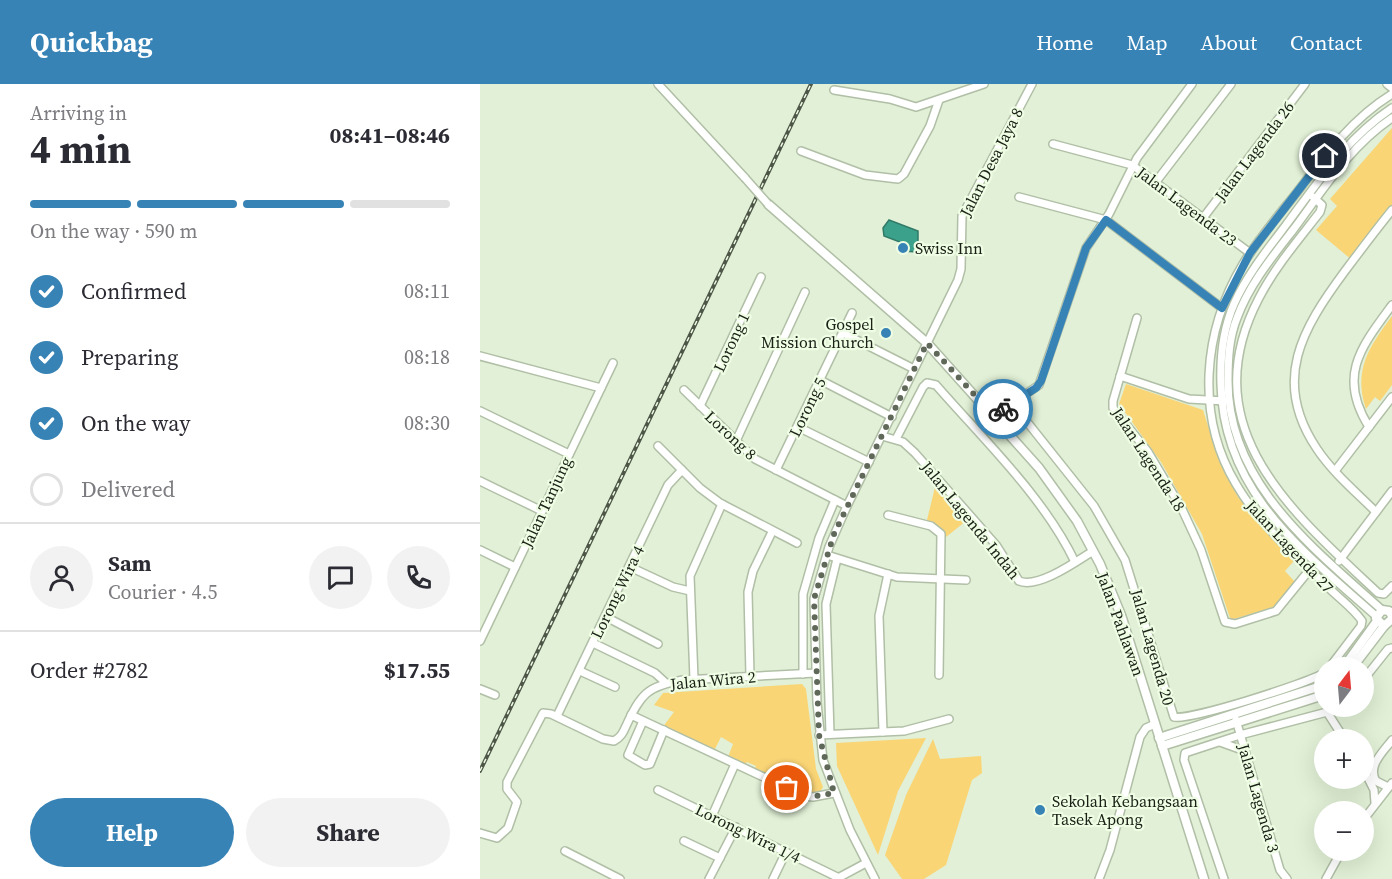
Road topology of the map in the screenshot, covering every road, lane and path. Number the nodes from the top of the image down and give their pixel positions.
1 (658, 84) edge
2 (984, 84) edge
3 (1032, 84) edge
4 (1192, 84) edge
5 (1231, 84) edge
6 (1305, 84) edge
7 (1387, 84) edge
8 (1392, 88) edge
9 (834, 90) dead end
10 (1392, 94) edge
11 (939, 100) junction
12 (1392, 108) edge
13 (1392, 118) edge
14 (1053, 144) dead end
15 (801, 151) dead end
16 (1132, 165) junction
17 (1155, 183) junction
18 (1300, 188) junction
19 (1309, 194) junction
20 (1019, 197) dead end
21 (1316, 199) junction
22 (768, 204) joint
23 (1392, 210) edge
24 (1203, 218) junction
25 (1106, 220) junction
26 (1250, 253) junction
27 (761, 277) dead end
28 (805, 292) dead end
29 (1392, 305) edge
30 (1222, 308) junction
31 (852, 312) dead end
32 (1137, 318) dead end
33 (843, 333) junction
34 (927, 343) junction
35 (480, 356) edge
36 (614, 363) dead end
37 (914, 369) junction
38 (1120, 376) junction
39 (820, 380) junction
40 (601, 388) junction
41 (684, 390) dead end
42 (1392, 397) edge
43 (1224, 401) junction
44 (1209, 402) junction
45 (1016, 403) junction
46 (700, 406) junction
47 (480, 411) edge
48 (892, 417) junction
49 (996, 419) junction
50 (798, 427) junction
51 (1369, 427) junction
52 (882, 436) junction
53 (896, 439) junction
54 (736, 441) junction
55 (658, 446) dead end
56 (569, 454) junction
57 (869, 462) junction
58 (681, 470) junction
59 (776, 470) junction
60 (1335, 471) junction
61 (480, 481) edge
62 (1392, 491) edge
63 (835, 500) junction
64 (722, 504) junction
65 (847, 506) junction
66 (542, 512) junction
67 (1376, 512) junction
68 (888, 515) dead end
69 (772, 532) junction
70 (797, 543) dead end
71 (480, 550) edge
72 (1093, 551) junction
73 (826, 555) junction
74 (1341, 558) junction
75 (837, 559) junction
76 (1316, 561) junction
77 (1075, 562) junction
78 (1335, 566) junction
79 (515, 567) junction
80 (630, 567) junction
81 (1310, 569) junction
82 (888, 574) junction
83 (939, 580) junction
84 (966, 580) dead end
85 (1392, 586) edge
86 (690, 591) junction
87 (606, 617) junction
88 (1386, 617) edge
89 (480, 618) edge
90 (489, 622) junction
91 (480, 641) edge
92 (592, 643) junction
93 (658, 644) dead end
94 (1392, 648) edge
95 (1337, 657) edge
96 (1352, 657) edge
97 (1359, 657) edge
98 (1374, 666) edge
99 (579, 671) junction
100 (816, 673) junction
101 (803, 674) junction
102 (939, 675) dead end
103 (750, 676) junction
104 (1314, 676) edge
105 (694, 679) junction
106 (666, 683) junction
107 (615, 687) dead end
108 (480, 689) edge
109 (1314, 690) edge
110 (495, 694) dead end
111 (1314, 698) edge
112 (1232, 705) junction
113 (631, 715) junction
114 (1314, 715) edge
115 (557, 716) junction
116 (1236, 718) junction
117 (949, 719) dead end
118 (643, 721) junction
119 (1155, 724) junction
120 (664, 730) junction
121 (883, 732) junction
122 (830, 734) junction
123 (819, 735) junction
124 (1240, 735) junction
125 (1392, 740) edge
126 (1160, 742) junction
127 (1217, 742) junction
128 (1245, 751) junction
129 (735, 764) junction
130 (1374, 765) edge
131 (1374, 778) edge
132 (1390, 785) edge
133 (1374, 789) edge
134 (658, 790) dead end
135 (834, 793) junction
136 (1375, 803) joint
137 (712, 816) junction
138 (736, 827) junction
139 (480, 832) edge
140 (684, 841) dead end
141 (565, 851) dead end
142 (786, 852) junction
143 (720, 858) junction
144 (1336, 861) edge
145 (866, 863) junction
146 (837, 878) edge
147 (620, 879) edge
148 (710, 879) edge
149 (773, 879) edge
150 (875, 879) edge
151 (1099, 879) edge
152 (1204, 879) edge
153 (1224, 879) edge
154 (1287, 879) edge
155 (1326, 879) edge

1 - 22 street, bridge
2 - 11 street
3 - 34 street, Jalan Desa Jaya 8
4 - 16 street
5 - 17 street
6 - 24 street, Jalan Lagenda 26
7 - 8 street
9 - 11 street
10 - 18 street, Jalan Lagenda 27
11 - 15 street
12 - 19 street
13 - 21 street
14 - 16 street, Jalan Lagenda 23
16 - 17 street, Jalan Lagenda 23
16 - 25 street
17 - 24 street, Jalan Lagenda 23
18 - 19 street
18 - 26 street, Jalan Lagenda 27
19 - 21 street
19 - 43 street
20 - 25 street
21 - 43 street
21 - 74 street
22 - 34 street, Jalan Pahlawan
23 - 60 street
24 - 26 street, Jalan Lagenda 23
25 - 30 street
25 - 45 street
26 - 30 street, Jalan Lagenda 27
27 - 46 street, Lorong 1
28 - 54 street
29 - 51 street
30 - 44 street, Jalan Lagenda 27
31 - 33 street, Lorong 5
32 - 38 street, Jalan Lagenda 18
33 - 37 street
33 - 39 street, Lorong 5
34 - 37 street, Jalan Desa Jaya 8
34 - 49 street, Jalan Pahlawan
35 - 40 street
36 - 40 street, Jalan Tanjung
37 - 48 street, Jalan Desa Jaya 8
38 - 44 street
38 - 81 street, Jalan Lagenda 18
39 - 48 street
39 - 50 street, Lorong 5
40 - 56 street, Jalan Tanjung
41 - 46 street, Lorong 8
42 - 51 street
43 - 44 street
43 - 76 street
43 - 78 street
44 - 81 street, Jalan Lagenda 27
45 - 49 street
45 - 112 street, Jalan Lagenda 20
46 - 54 street, Lorong 8
47 - 56 street
48 - 52 street, Jalan Desa Jaya 8
49 - 72 street, Jalan Pahlawan
50 - 57 street
50 - 59 street, Lorong 5
51 - 60 street
52 - 53 street, Jalan Lagenda Indah
52 - 57 street, Jalan Desa Jaya 8
53 - 77 street, Jalan Lagenda Indah
53 - 77 street
54 - 59 street, Lorong 8
55 - 58 street
56 - 66 street, Jalan Tanjung
57 - 65 street, Jalan Desa Jaya 8
58 - 64 street
58 - 80 street, Lorong Wira 4
59 - 63 street, Lorong 8
60 - 67 street
61 - 66 street
62 - 67 street
63 - 65 street, Lorong 8
63 - 101 street
64 - 69 street
64 - 86 street
65 - 73 street, Jalan Desa Jaya 8
66 - 79 street, Jalan Tanjung
67 - 74 street
68 - 83 street
69 - 70 street
69 - 103 street
71 - 79 street
72 - 77 street, Jalan Lagenda Indah
72 - 119 street, Jalan Pahlawan
73 - 75 street
73 - 100 street, Jalan Desa Jaya 8
74 - 78 street
74 - 85 street
75 - 82 street
75 - 122 street
76 - 81 street, Jalan Lagenda 18
76 - 88 street
78 - 88 street
79 - 90 street, Jalan Tanjung
80 - 86 street
80 - 87 street, Lorong Wira 4
81 - 95 street, Jalan Lagenda 27
82 - 83 street
82 - 121 street
83 - 84 street
83 - 102 street
86 - 105 street
87 - 92 street, Lorong Wira 4
87 - 93 street
88 - 96 street
88 - 97 street
89 - 90 street
90 - 91 street, Jalan Tanjung
92 - 99 street, Lorong Wira 4
92 - 106 street
94 - 98 street
99 - 107 street
99 - 115 street, Lorong Wira 4
100 - 101 street, Jalan Wira 2
100 - 123 street, Jalan Desa Jaya 8
101 - 103 street, Jalan Wira 2
103 - 105 street, Jalan Wira 2
104 - 112 street
105 - 106 street, Jalan Wira 2
106 - 113 street, Jalan Wira 2
108 - 110 street
109 - 116 street
111 - 116 street
112 - 116 street, Jalan Lagenda 3
113 - 115 street, Jalan Wira 2
113 - 118 street
114 - 124 street
115 - 139 street
116 - 124 street, Jalan Lagenda 3
116 - 126 street
117 - 121 street
118 - 120 street
118 - 120 street
119 - 126 street, Jalan Pahlawan
119 - 151 street
120 - 129 street
121 - 122 street
122 - 123 street
123 - 135 street, Jalan Desa Jaya 8
124 - 127 street
124 - 128 street, Jalan Lagenda 3
125 - 130 street
126 - 152 street, Jalan Pahlawan
127 - 128 street
127 - 153 street
128 - 154 street, Jalan Lagenda 3
129 - 135 street
129 - 137 street
131 - 132 street
132 - 136 street
133 - 136 street
134 - 137 street, Lorong Wira 1/4
135 - 145 street, Jalan Desa Jaya 8
137 - 138 street, Lorong Wira 1/4
138 - 142 street, Lorong Wira 1/4
138 - 143 street
140 - 143 street
141 - 147 street
142 - 146 street, Lorong Wira 1/4
142 - 149 street
143 - 148 street
144 - 155 street
145 - 146 street
145 - 150 street, Jalan Desa Jaya 8

